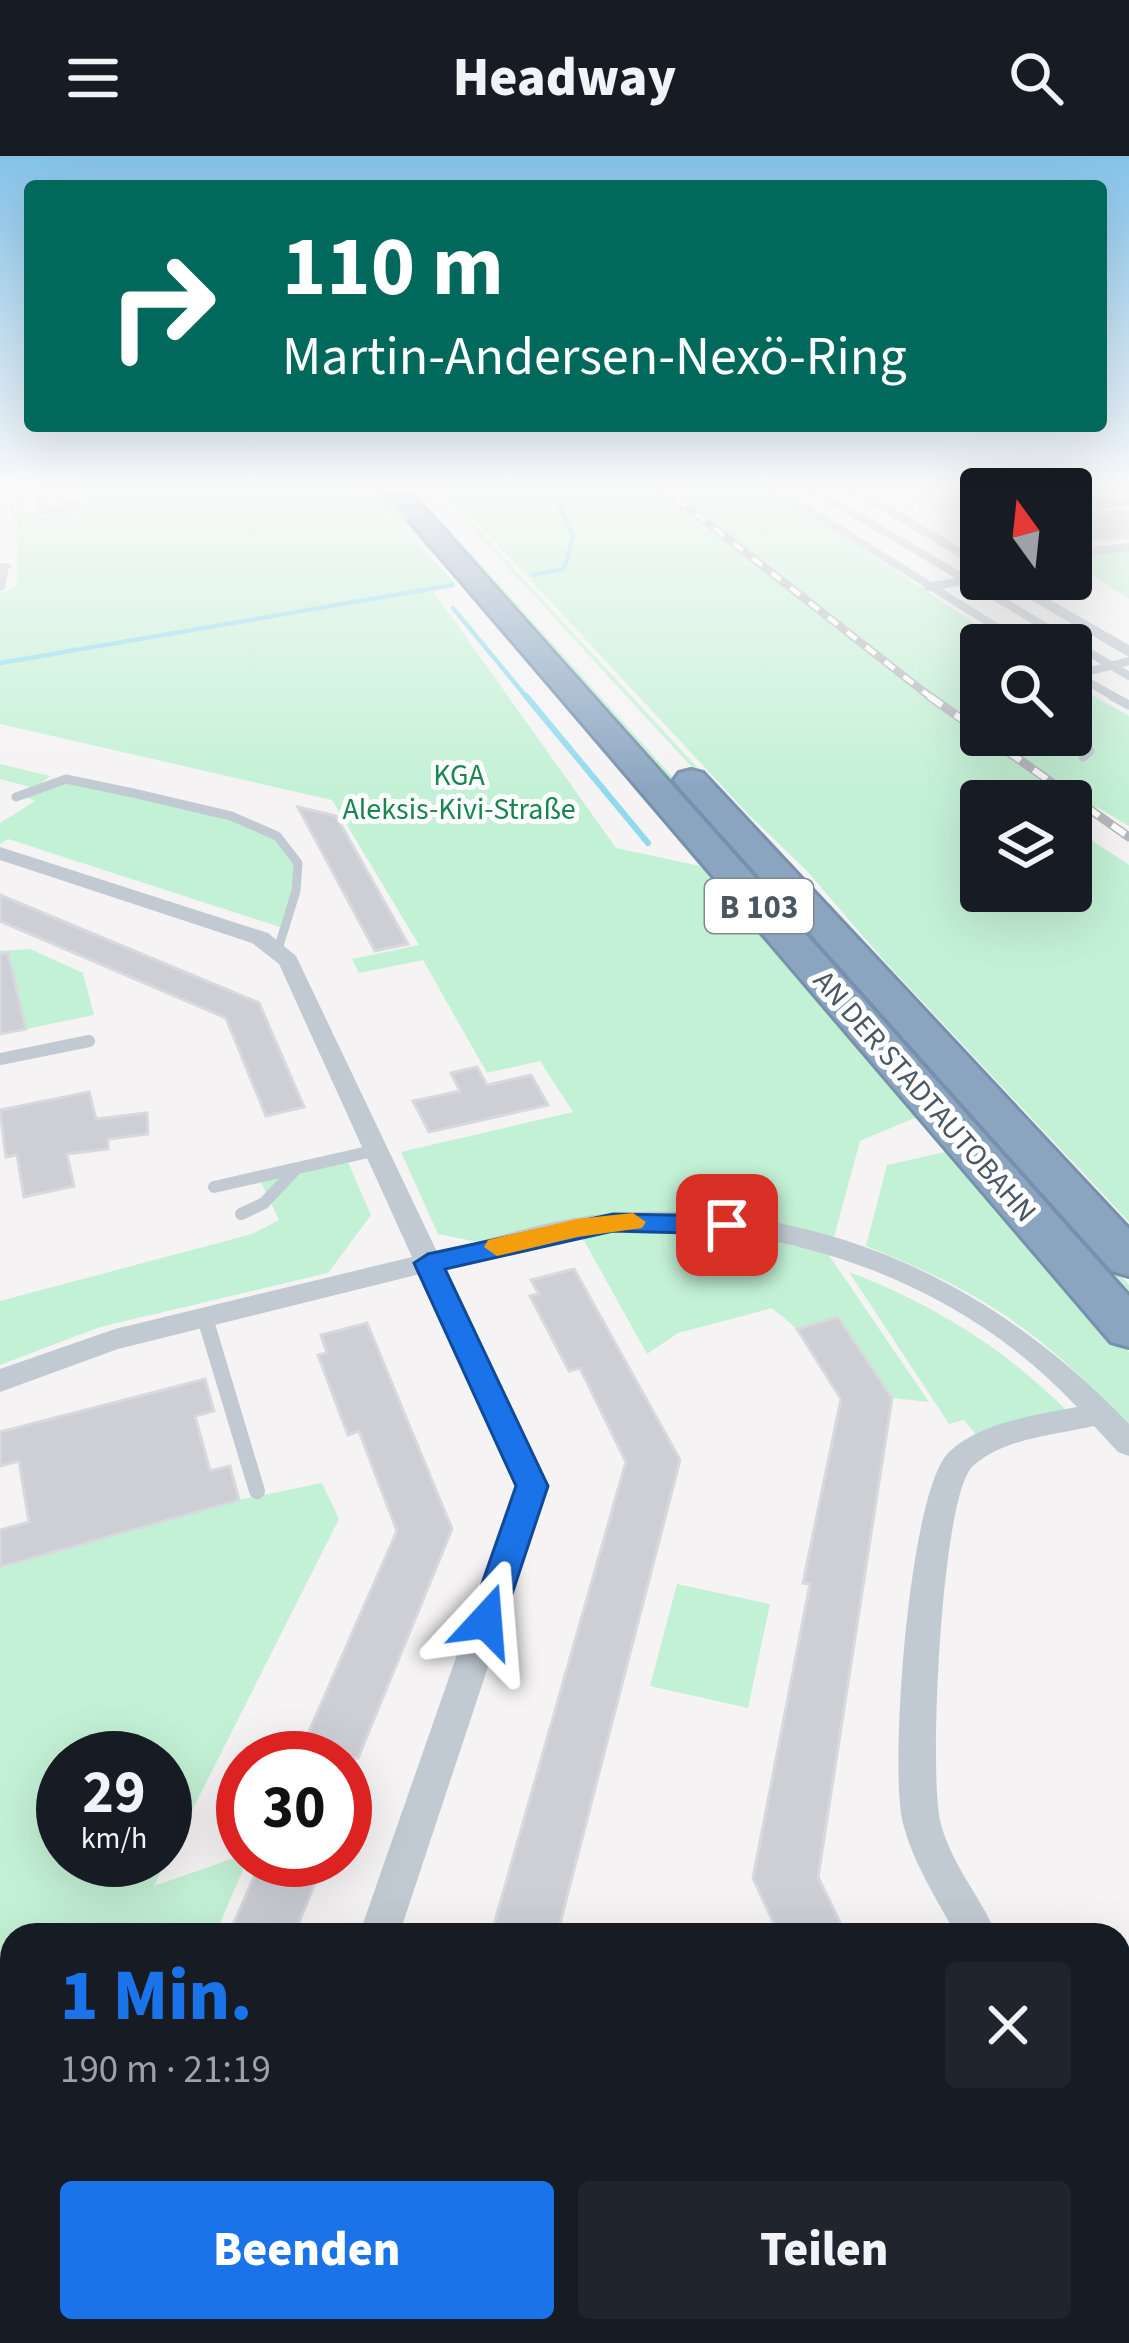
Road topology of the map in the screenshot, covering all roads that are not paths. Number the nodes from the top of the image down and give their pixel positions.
1 (478, 586) edge
2 (514, 586) edge
3 (933, 586) edge
4 (928, 587) joint
5 (995, 600) edge
6 (1037, 600) edge
7 (990, 624) edge
8 (1129, 656) edge
9 (1109, 666) junction
10 (1092, 670) edge
11 (1129, 676) edge
12 (1092, 685) edge
13 (1129, 705) edge
14 (16, 797) dead end
15 (0, 853) edge
16 (278, 949) junction
17 (89, 1041) dead end
18 (0, 1059) edge
19 (377, 1150) junction
20 (296, 1169) junction
21 (214, 1187) dead end
22 (242, 1214) dead end
23 (1129, 1259) edge
24 (428, 1263) junction
25 (206, 1318) junction
26 (1129, 1329) edge
27 (0, 1381) edge
28 (1101, 1413) junction
29 (1129, 1444) edge
30 (257, 1491) dead end
31 (383, 1923) edge
32 (971, 1923) edge

1 - 26 highway, AN DER STADTAUTOBAHN / B 103
2 - 23 highway, AN DER STADTAUTOBAHN / B 103
3 - 4 lane
4 - 7 lane
5 - 9 lane
6 - 8 street
8 - 9 lane
9 - 10 lane
9 - 11 lane
12 - 13 lane
14 - 16 lane
15 - 16 street
16 - 19 street
17 - 18 lane
19 - 20 lane
19 - 24 street
20 - 21 lane
20 - 22 lane
24 - 25 street
24 - 28 street
24 - 31 street
25 - 27 street
25 - 30 lane
28 - 29 street
28 - 32 street

